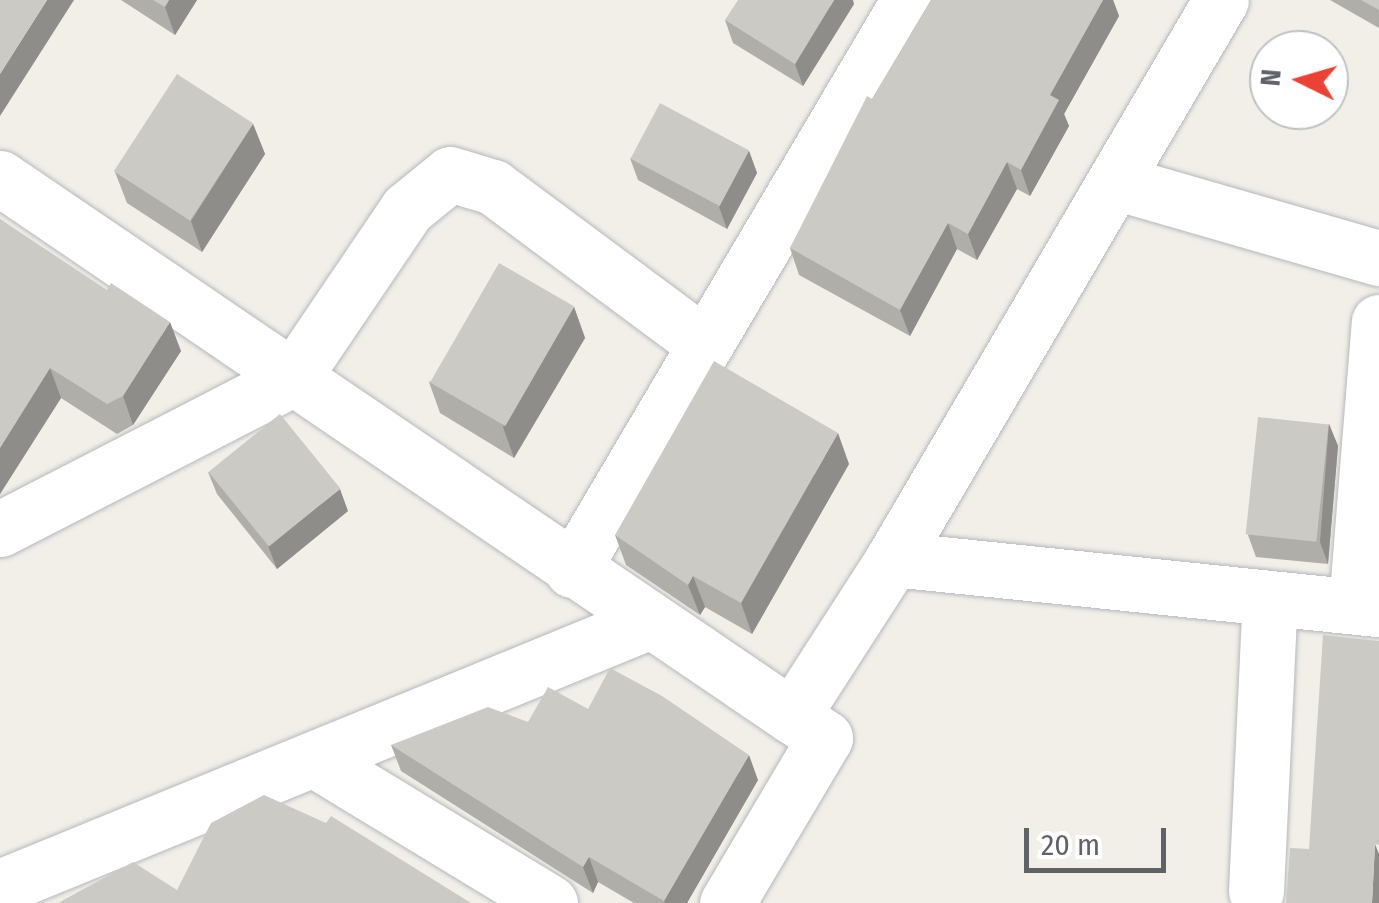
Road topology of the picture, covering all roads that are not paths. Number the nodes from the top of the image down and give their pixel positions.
1 (909, 0) edge
2 (1221, 0) edge
3 (0, 178) edge
4 (1116, 182) junction
5 (1379, 258) edge
6 (1379, 322) edge
7 (703, 343) junction
8 (292, 378) junction
9 (0, 529) edge
10 (893, 559) junction
11 (572, 570) junction
12 (1270, 599) junction
13 (1368, 608) edge
14 (648, 622) junction
15 (792, 716) junction
16 (314, 760) junction
17 (0, 887) edge
18 (1256, 891) dead end
19 (550, 903) edge
20 (727, 903) edge

1 - 7 street
2 - 4 street
3 - 8 street
4 - 5 street
4 - 10 street
6 - 13 street
7 - 8 street
7 - 11 street
8 - 9 street
8 - 11 street
10 - 12 street
10 - 15 street
11 - 14 street
12 - 13 street
12 - 18 street
14 - 15 street
14 - 16 street
15 - 20 street
16 - 17 street
16 - 19 street

